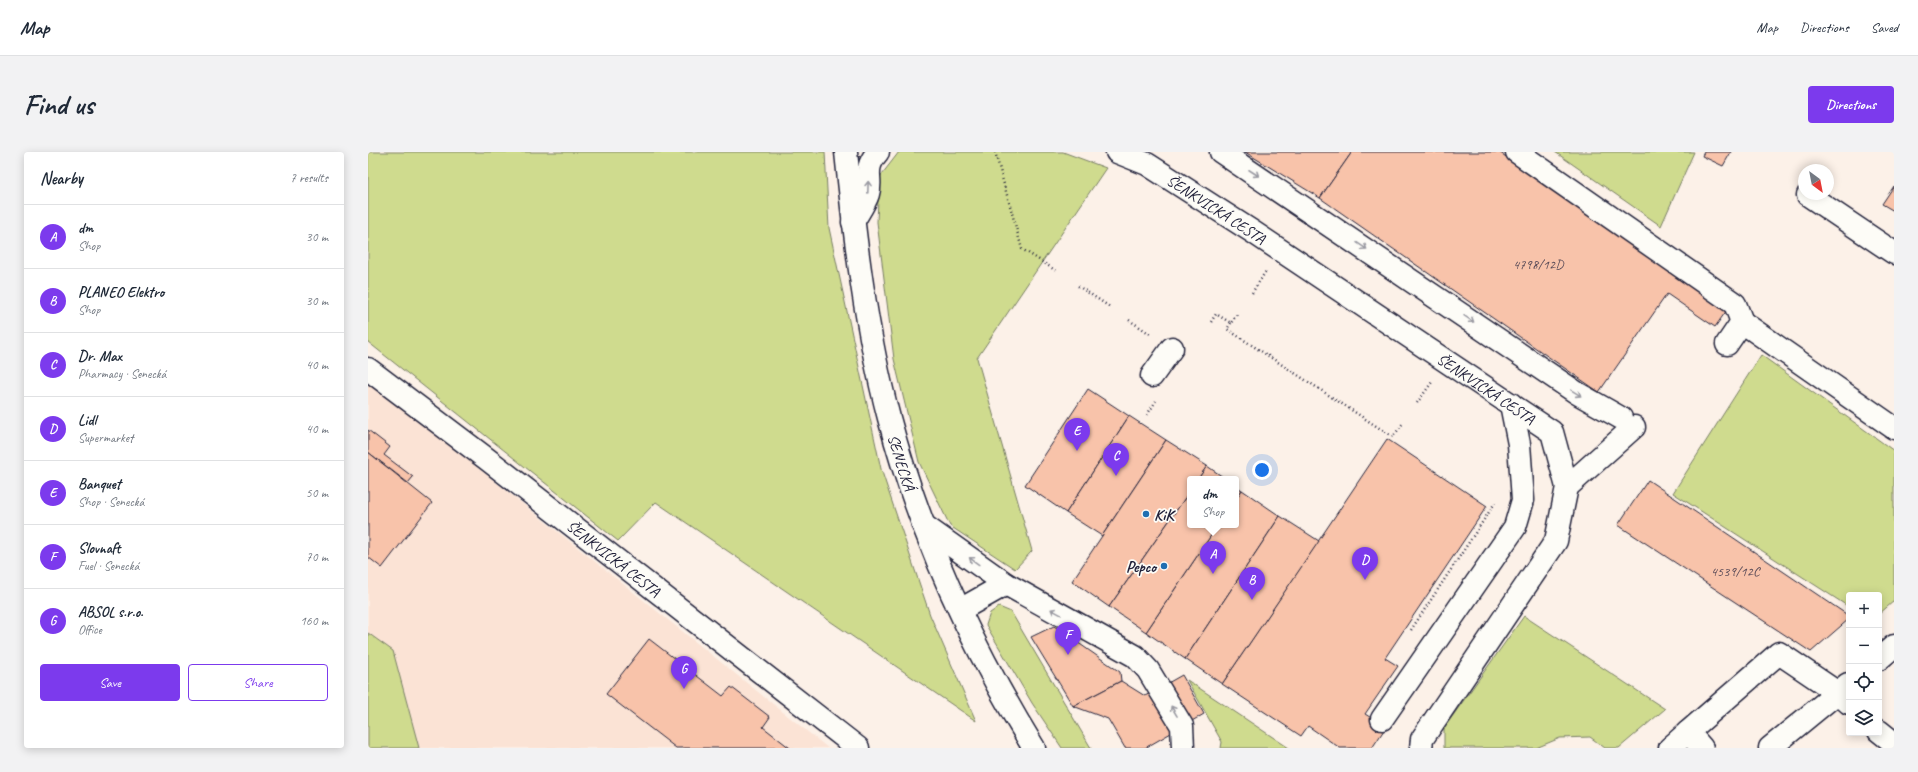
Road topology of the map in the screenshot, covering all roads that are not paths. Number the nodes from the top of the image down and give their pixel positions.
1 (846, 152) edge
2 (878, 152) edge
3 (1117, 152) edge
4 (1221, 152) edge
5 (1517, 152) edge
6 (1815, 200) edge
7 (853, 222) junction
8 (1894, 253) edge
9 (1742, 322) junction
10 (1164, 343) road end
11 (1727, 344) dead end
12 (368, 369) edge
13 (1156, 386) road end
14 (1511, 404) junction
15 (1894, 428) edge
16 (1567, 487) junction
17 (923, 525) junction
18 (1006, 584) junction
19 (960, 610) junction
20 (1894, 646) edge
21 (1882, 656) edge
22 (1845, 693) edge
23 (1382, 719) dead end
24 (1882, 733) edge
25 (1695, 740) edge
26 (1894, 743) edge
27 (858, 748) edge
28 (1034, 748) edge
29 (1183, 748) edge
30 (1421, 748) edge
31 (1670, 748) edge
32 (1770, 748) edge

1 - 7 main road, SENECKÁ
7 -> 2 main road
3 - 14 main road, ŠENKVICKÁ CESTA
4 -> 16 main road
5 - 9 main road
6 - 8 main road
7 - 17 main road, SENECKÁ
9 - 11 main road
9 - 15 main road
10 - 13 main road
12 - 27 main road, ŠENKVICKÁ CESTA
14 - 16 main road, ŠENKVICKÁ CESTA
14 - 23 main road
16 - 30 main road, ŠENKVICKÁ CESTA
18 -> 17 main road
17 - 19 main road, SENECKÁ
18 - 19 main road
29 -> 18 main road
19 - 28 main road, SENECKÁ
20 - 21 main road
22 - 25 main road
22 - 32 main road
24 - 26 main road
25 - 31 main road

